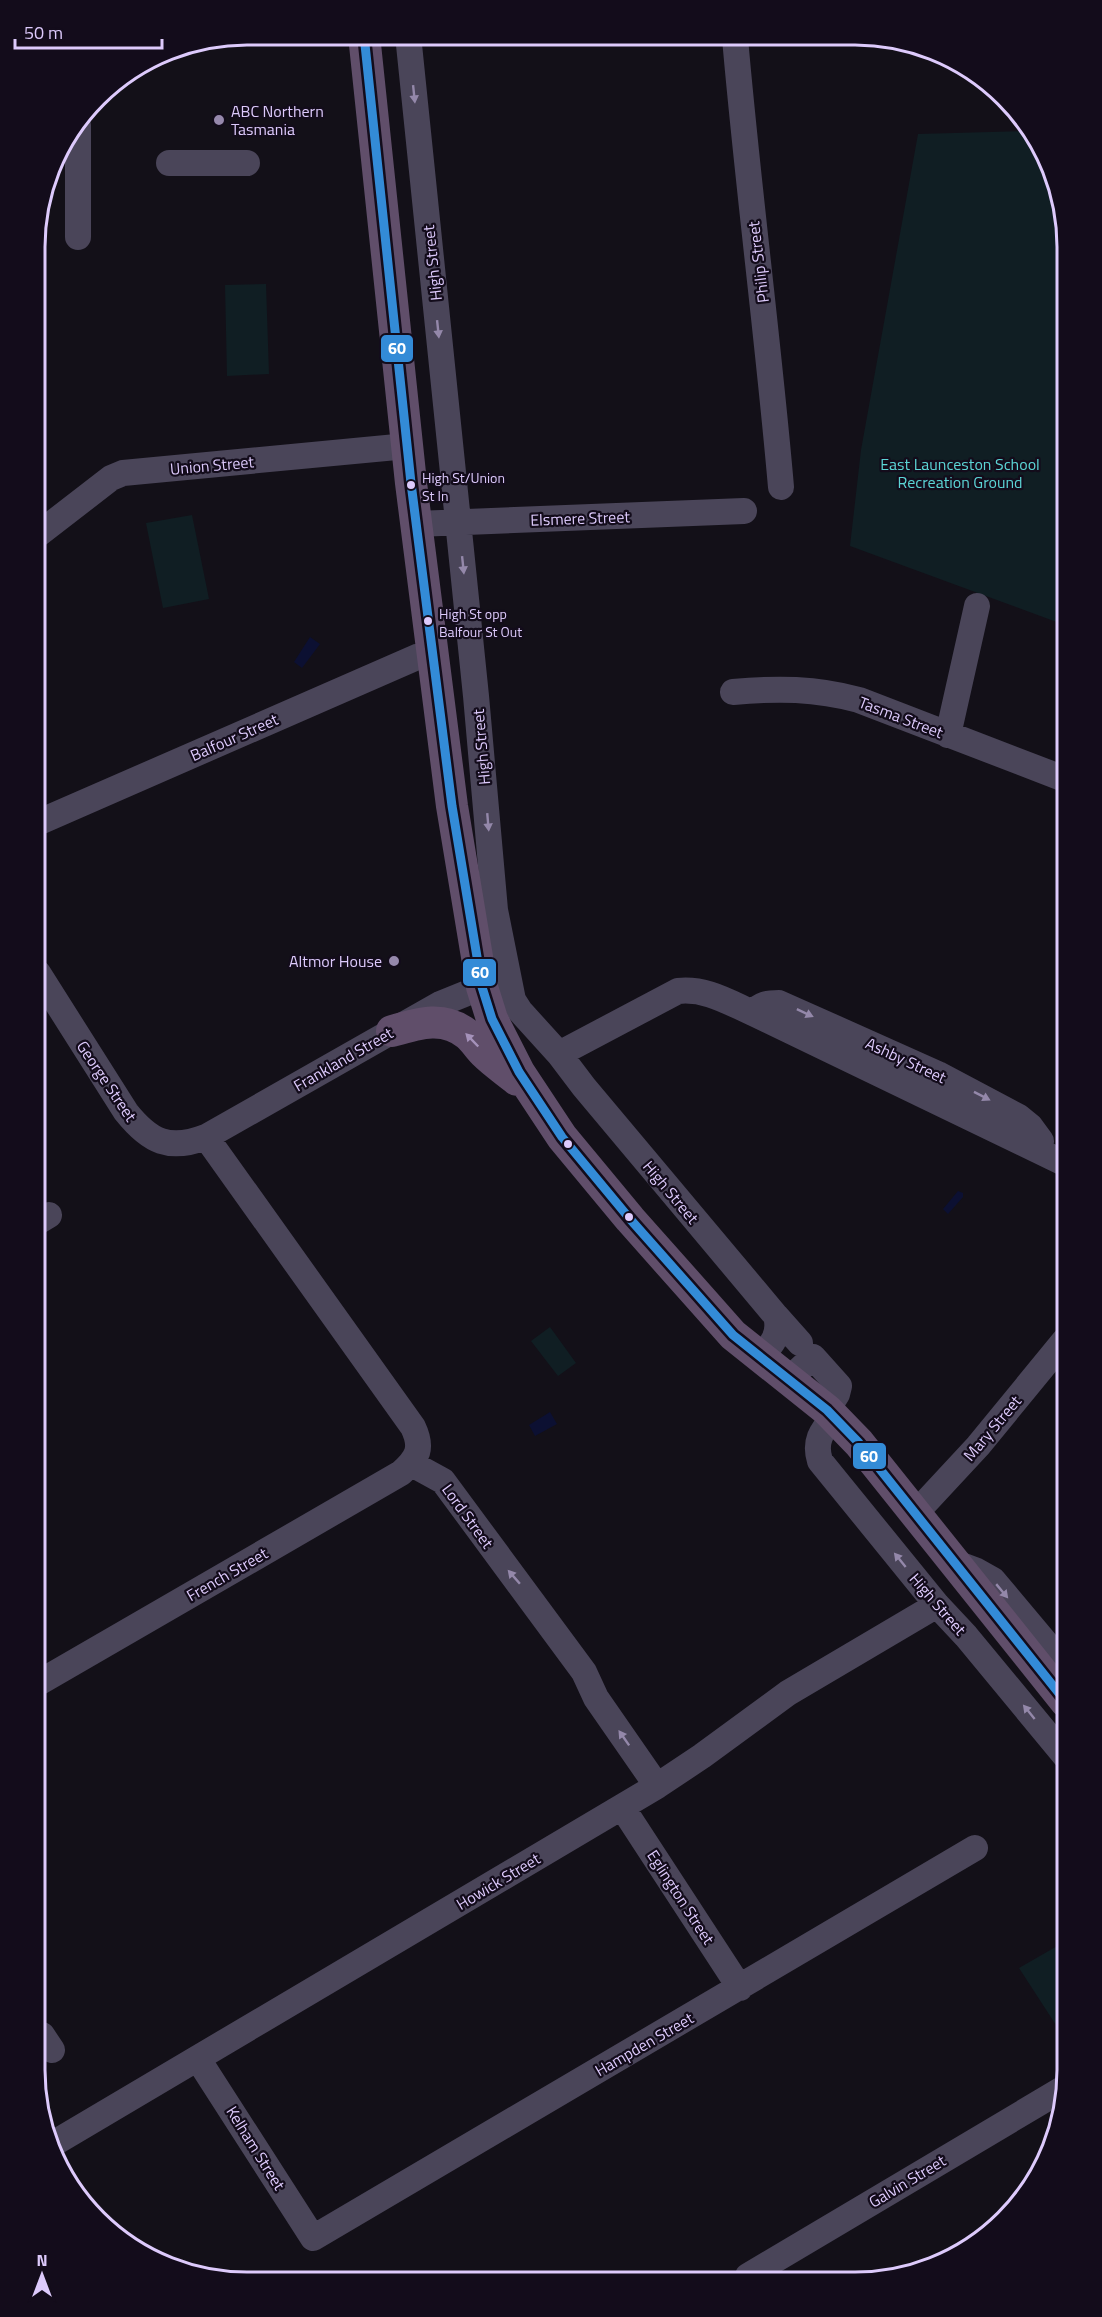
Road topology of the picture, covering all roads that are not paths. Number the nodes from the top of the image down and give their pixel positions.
1 (365, 45) edge
2 (409, 45) edge
3 (736, 45) edge
4 (78, 137) edge
5 (169, 163) dead end
6 (247, 163) dead end
7 (78, 237) dead end
8 (407, 446) junction
9 (781, 487) dead end
10 (744, 511) dead end
11 (459, 523) junction
12 (416, 525) junction
13 (45, 529) edge
14 (977, 606) dead end
15 (432, 655) junction
16 (733, 692) dead end
17 (476, 696) junction
18 (438, 702) junction
19 (948, 735) junction
20 (1057, 776) edge
21 (45, 820) edge
22 (45, 983) edge
23 (482, 987) junction
24 (392, 1031) junction
25 (559, 1054) junction
26 (532, 1092) junction
27 (206, 1137) junction
28 (1057, 1159) edge
29 (776, 1316) junction
30 (806, 1350) junction
31 (1057, 1350) edge
32 (760, 1358) junction
33 (788, 1380) junction
34 (831, 1414) junction
35 (412, 1464) junction
36 (915, 1511) junction
37 (953, 1562) junction
38 (937, 1605) junction
39 (1057, 1657) edge
40 (45, 1679) edge
41 (1057, 1691) edge
42 (1057, 1746) edge
43 (657, 1786) junction
44 (622, 1807) junction
45 (975, 1848) dead end
46 (740, 1988) junction
47 (198, 2059) junction
48 (1055, 2093) edge
49 (58, 2141) edge
50 (313, 2238) joint
51 (755, 2272) edge

1 - 8 main road
2 -> 11 street, High Street
3 - 9 street, Philip Street
4 - 7 street
5 - 6 street
8 - 12 main road
8 - 13 street, Union Street
10 - 11 street, Elsmere Street
11 - 12 street, Elsmere Street
11 -> 17 street, High Street
12 - 15 main road
14 - 19 street
15 - 18 main road
15 - 21 street, Balfour Street
16 - 19 street, Tasma Street
17 - 18 street
17 -> 25 street, High Street
18 - 23 main road
19 - 20 street, Tasma Street
22 - 27 street, George Street
23 - 24 street, Frankland Street
23 - 26 main road
26 -> 24 main road
24 - 27 street, Frankland Street
25 - 28 street, Ashby Street
25 - 29 street, High Street
26 - 32 main road
27 - 35 street
29 - 30 street, High Street
29 - 32 street
30 - 33 street
30 - 34 street, High Street
31 - 36 street, Mary Street
32 - 33 main road
33 - 34 main road
34 - 36 main road
38 -> 34 street, High Street
35 - 40 street, French Street
43 -> 35 street, Lord Street
36 - 37 main road
37 -> 39 street
37 - 41 main road
42 -> 38 street, High Street
38 - 43 street, Howick Street
43 - 44 street, Howick Street
44 - 46 street, Eglington Street
44 - 47 street, Howick Street
45 - 46 street, Hampden Street
46 - 50 street, Hampden Street
47 - 49 street, Howick Street
47 - 50 street, Kelham Street
48 - 51 street, Galvin Street

